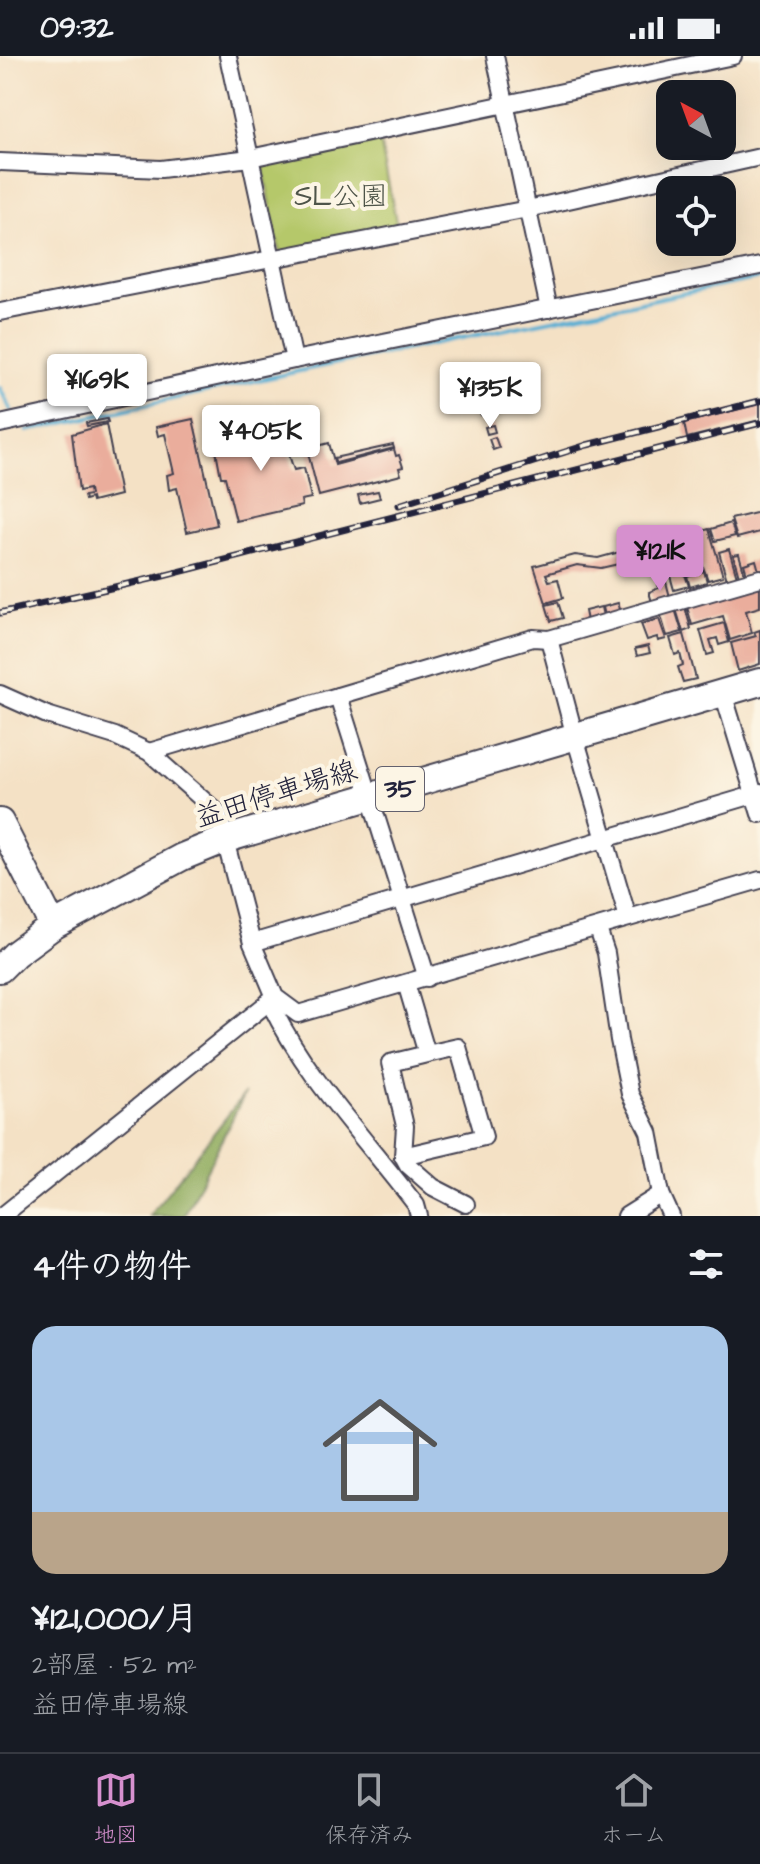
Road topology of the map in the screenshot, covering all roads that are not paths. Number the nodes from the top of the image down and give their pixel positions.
1 (228, 56) edge
2 (495, 56) edge
3 (733, 56) edge
4 (505, 104) junction
5 (760, 157) edge
6 (250, 158) junction
7 (0, 162) edge
8 (528, 209) junction
9 (272, 259) junction
10 (760, 266) edge
11 (549, 309) junction
12 (0, 312) edge
13 (294, 360) junction
14 (0, 424) edge
15 (760, 578) edge
16 (549, 639) junction
17 (760, 682) edge
18 (723, 693) junction
19 (0, 694) edge
20 (338, 696) junction
21 (575, 737) junction
22 (149, 752) junction
23 (757, 794) edge
24 (370, 798) junction
25 (760, 814) edge
26 (0, 822) edge
27 (604, 838) junction
28 (226, 839) junction
29 (760, 880) edge
30 (402, 898) junction
31 (628, 918) junction
32 (53, 926) junction
33 (598, 929) junction
34 (252, 943) junction
35 (0, 969) edge
36 (427, 978) junction
37 (406, 983) junction
38 (272, 999) junction
39 (427, 1054) junction
40 (403, 1156) junction
41 (661, 1194) junction
42 (466, 1204) dead end
43 (2, 1216) edge
44 (419, 1216) edge
45 (626, 1216) edge
46 (671, 1216) edge

1 - 6 street
2 - 4 street
3 - 4 street
4 - 6 street
4 - 8 street
5 - 8 street
6 - 7 street
6 - 9 street
8 - 9 street
8 - 11 street
9 - 12 street
9 - 13 street
10 - 11 street
11 - 13 street
13 - 14 street
15 - 16 street
16 - 20 street
16 - 21 street
17 - 18 main road, 益田停車場線 / 35
18 - 21 main road, 益田停車場線 / 35
18 - 23 street
19 - 22 street
20 - 22 street
20 - 24 street
21 - 24 main road, 益田停車場線 / 35
21 - 27 street
22 - 28 street
23 - 25 street
23 - 27 street
24 - 28 main road, 益田停車場線 / 35
24 - 30 street
26 - 32 main road
27 - 30 street
27 - 31 street
28 - 32 main road, 益田停車場線 / 35
28 - 34 street
29 - 31 street
30 - 34 street
30 - 36 street
31 - 33 street
32 - 35 main road, 益田停車場線
33 - 36 street
33 - 41 street
34 - 38 street
36 - 37 street
37 - 38 street
37 - 39 street
38 - 43 street
38 - 44 street
39 - 40 street
39 - 40 street
40 - 42 street
41 - 45 street
41 - 46 street

